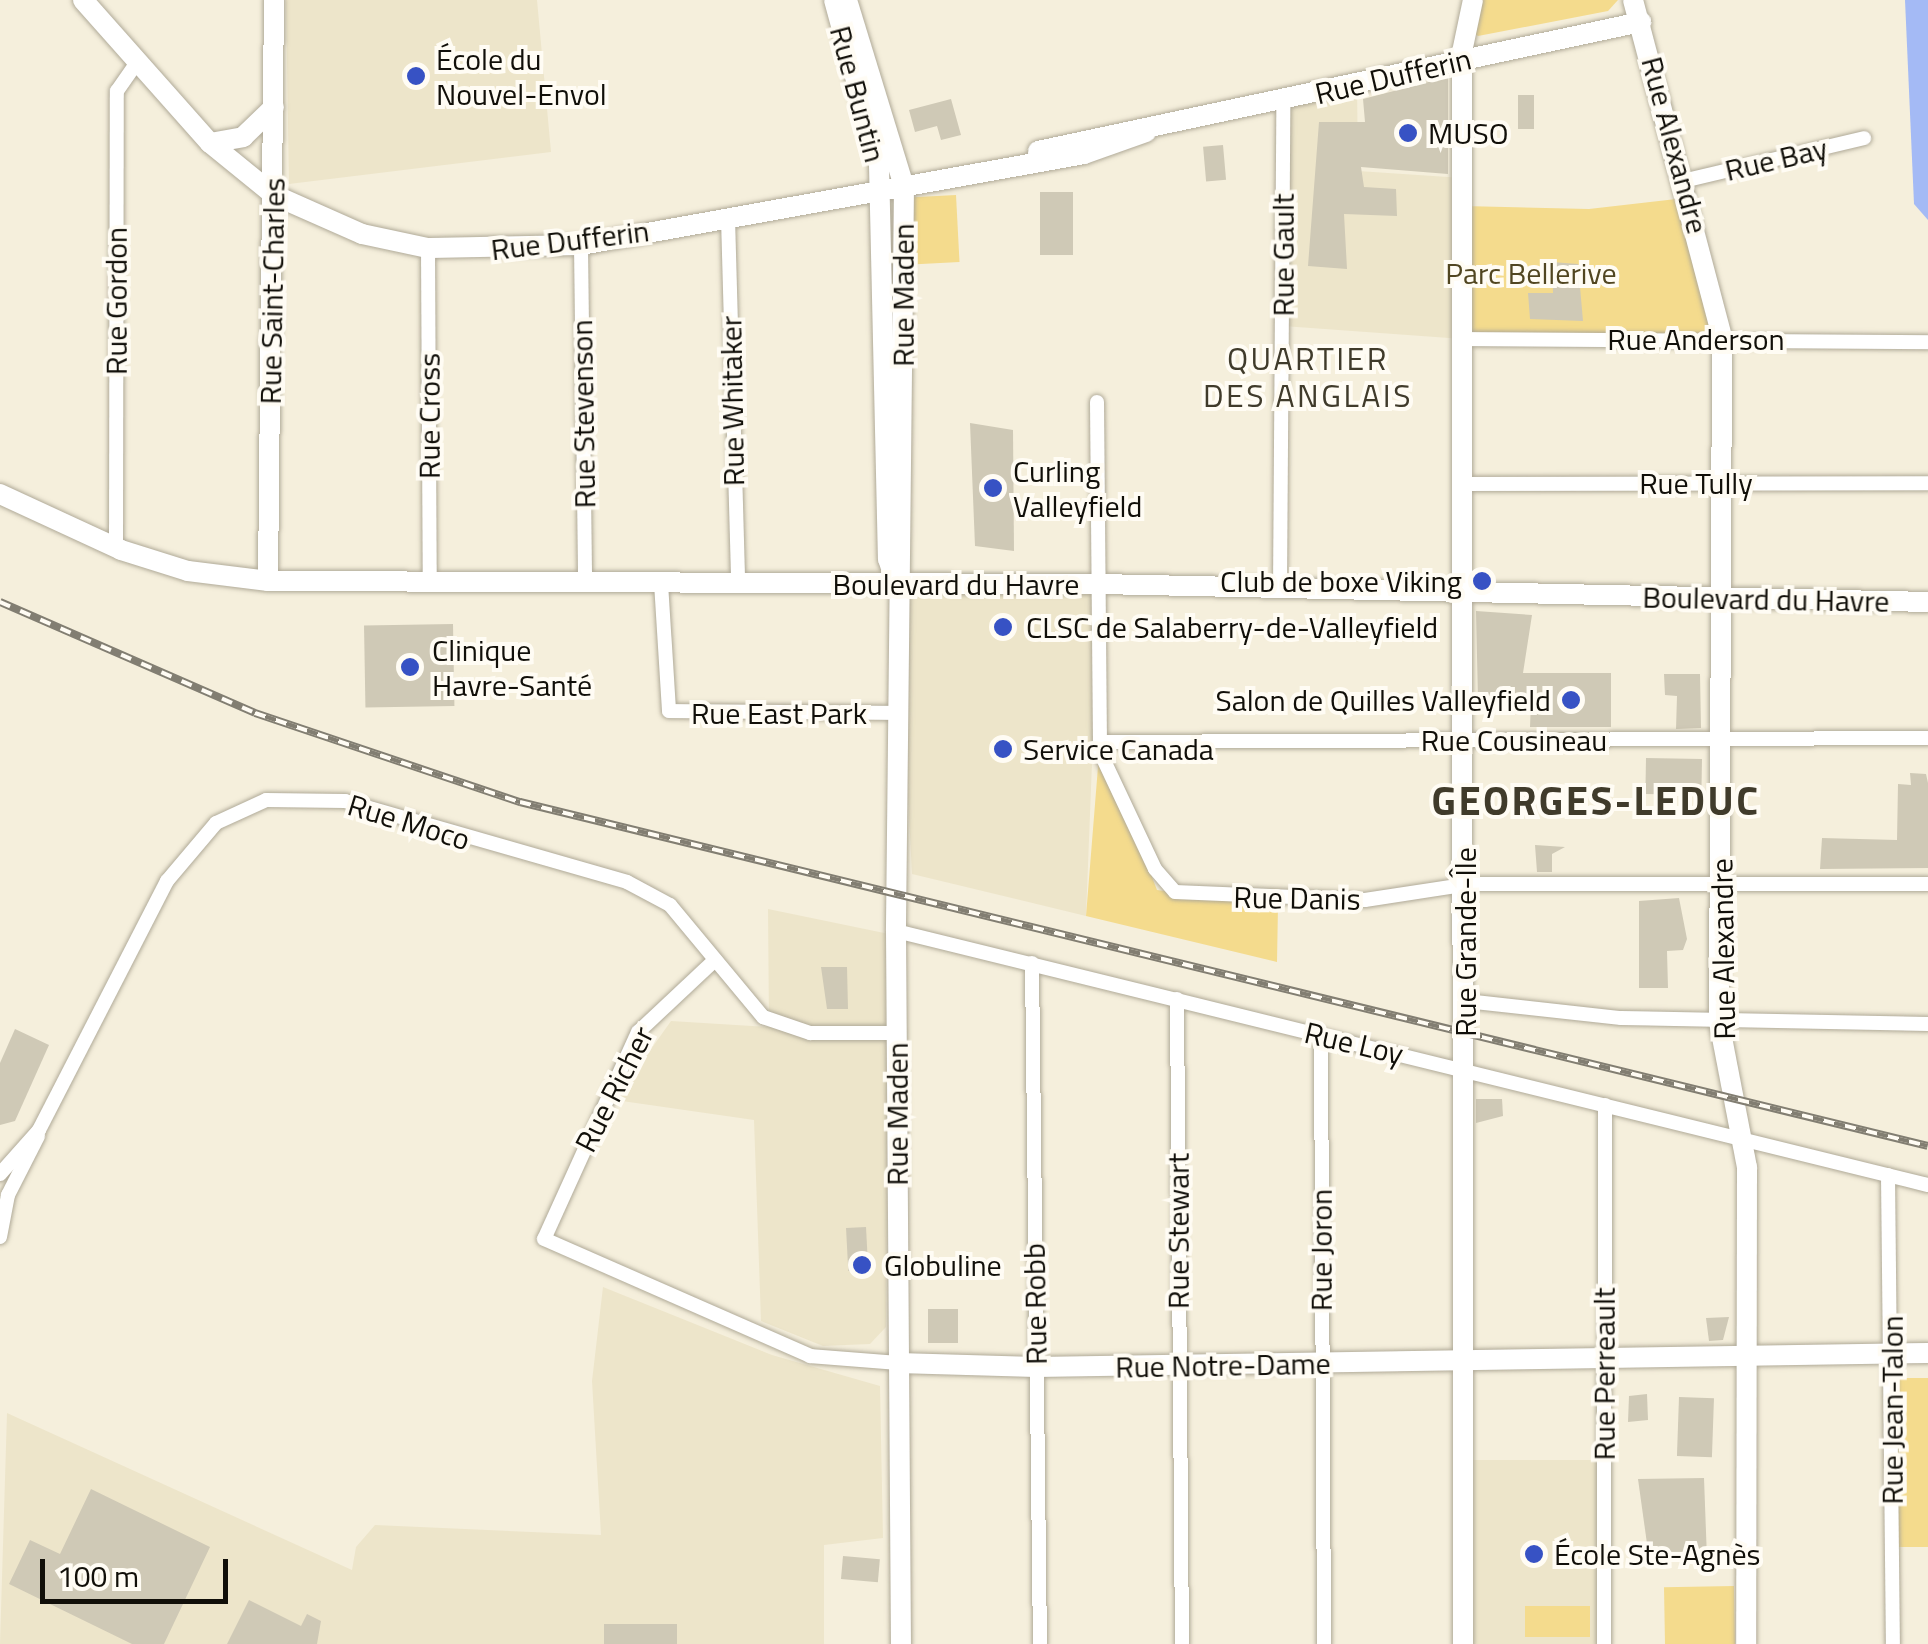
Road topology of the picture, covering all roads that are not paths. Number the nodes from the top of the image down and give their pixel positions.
1 (84, 0) edge
2 (834, 0) edge
3 (847, 0) edge
4 (1473, 0) edge
5 (1633, 0) edge
6 (273, 2) edge
7 (1641, 22) junction
8 (1463, 59) junction
9 (136, 62) junction
10 (1283, 102) junction
11 (274, 108) junction
12 (1864, 138) dead end
13 (210, 143) junction
14 (1687, 180) junction
15 (904, 186) junction
16 (880, 189) junction
17 (274, 195) junction
18 (728, 218) junction
19 (581, 245) junction
20 (428, 248) junction
21 (1722, 338) junction
22 (1463, 339) junction
23 (1928, 342) edge
24 (1098, 402) dead end
25 (1722, 483) junction
26 (1463, 484) junction
27 (1928, 484) edge
28 (0, 494) edge
29 (116, 547) junction
30 (268, 581) junction
31 (430, 583) junction
32 (584, 584) junction
33 (661, 584) junction
34 (897, 584) junction
35 (1098, 584) junction
36 (738, 585) junction
37 (1280, 588) junction
38 (1463, 592) junction
39 (1721, 598) junction
40 (1928, 602) edge
41 (899, 713) junction
42 (1928, 738) edge
43 (1720, 739) junction
44 (1464, 741) junction
45 (1100, 742) junction
46 (1720, 882) junction
47 (1928, 884) edge
48 (1464, 885) junction
49 (896, 931) junction
50 (715, 960) junction
51 (1032, 963) junction
52 (1177, 999) junction
53 (1466, 1001) junction
54 (1719, 1022) junction
55 (1928, 1024) edge
56 (896, 1033) junction
57 (1321, 1036) junction
58 (1466, 1069) junction
59 (1605, 1105) junction
60 (39, 1130) junction
61 (1744, 1138) junction
62 (0, 1174) edge
63 (1888, 1175) junction
64 (1928, 1185) edge
65 (1, 1222) edge
66 (544, 1239) joint
67 (1928, 1353) edge
68 (1892, 1355) junction
69 (1745, 1358) junction
70 (1604, 1360) junction
71 (898, 1362) junction
72 (1465, 1362) junction
73 (1321, 1364) junction
74 (1179, 1366) junction
75 (1036, 1367) junction
76 (901, 1644) edge
77 (1040, 1644) edge
78 (1182, 1644) edge
79 (1324, 1644) edge
80 (1464, 1644) edge
81 (1604, 1644) edge
82 (1746, 1644) edge
83 (1892, 1644) edge

1 - 9 street, Rue Dufferin
2 - 16 street, Rue Buntin
3 - 15 street, Rue Buntin
4 - 8 street, Rue Grande-Île
5 - 7 street, Rue Alexandre
6 - 11 street, Rue Saint-Charles
7 - 8 street, Rue Dufferin
7 - 14 street, Rue Alexandre
8 - 10 street, Rue Dufferin
8 - 22 street, Rue Grande-Île
9 - 13 street, Rue Dufferin
9 - 29 street, Rue Gordon
10 - 15 street, Rue Dufferin
10 - 37 street, Rue Gault
11 - 13 street
11 - 17 street, Rue Saint-Charles
12 - 14 street, Rue Bay
13 - 17 street, Rue Dufferin
14 - 21 street, Rue Alexandre
15 - 16 street, Rue Dufferin
15 - 34 street, Rue Maden
16 - 18 street, Rue Dufferin
16 - 34 street, Rue Maden
17 - 20 street, Rue Dufferin
17 - 30 street, Rue Saint-Charles
18 - 19 street, Rue Dufferin
18 - 36 street, Rue Whitaker
19 - 20 street, Rue Dufferin
19 - 32 street, Rue Stevenson
20 - 31 street, Rue Cross
21 - 22 street, Rue Anderson
21 - 23 street, Rue Anderson
21 - 25 street, Rue Alexandre
22 - 26 street, Rue Grande-Île
24 - 35 street, Rue Danis
25 - 26 street, Rue Tully
25 - 27 street, Rue Tully
25 - 39 street, Rue Alexandre
26 - 38 street, Rue Grande-Île
28 - 29 street, Boulevard du Havre
29 - 30 street, Boulevard du Havre
30 - 31 street, Boulevard du Havre
31 - 32 street, Boulevard du Havre
32 - 33 street, Boulevard du Havre
33 - 36 street, Boulevard du Havre
33 - 41 street, Rue East Park
34 - 35 street, Boulevard du Havre
34 - 36 street, Boulevard du Havre
34 - 41 street, Rue Maden
35 - 37 street, Boulevard du Havre
35 - 45 street, Rue Danis
37 - 38 street, Boulevard du Havre
38 - 39 street, Boulevard du Havre
38 - 44 street, Rue Grande-Île
39 - 40 street, Boulevard du Havre
39 - 43 street, Rue Alexandre
41 - 49 street, Rue Maden
42 - 43 street, Rue Cousineau
43 - 44 street, Rue Cousineau
43 - 46 street, Rue Alexandre
44 - 45 street, Rue Cousineau
44 - 48 street, Rue Grande-Île
45 - 48 street, Rue Danis
46 - 47 street, Rue Danis
46 - 48 street, Rue Danis
46 - 54 street, Rue Alexandre
48 - 53 street, Rue Grande-Île
49 - 51 street, Rue Loy
49 - 56 street, Rue Maden
50 - 56 street, Rue Moco
50 - 60 street, Rue Moco
50 - 66 street, Rue Richer
51 - 52 street, Rue Loy
51 - 75 street, Rue Robb
52 - 57 street, Rue Loy
52 - 74 street, Rue Stewart
53 - 54 street
53 - 58 street, Rue Grande-Île
54 - 55 street
54 - 61 street, Rue Alexandre
56 - 71 street, Rue Maden
57 - 58 street, Rue Loy
57 - 73 street, Rue Joron
58 - 59 street, Rue Loy
58 - 72 street, Rue Grande-Île
59 - 61 street, Rue Loy
59 - 70 street, Rue Perreault
60 - 62 street, Rue Moco
60 - 65 street, Rue Moco
61 - 63 street, Rue Loy
61 - 69 street, Rue Alexandre
63 - 64 street, Rue Loy
63 - 68 street, Rue Jean-Talon
66 - 71 street, Rue Notre-Dame
67 - 68 street, Rue Notre-Dame
68 - 69 street, Rue Notre-Dame
68 - 83 street, Rue Jean-Talon
69 - 70 street, Rue Notre-Dame
69 - 82 street, Rue Alexandre
70 - 72 street, Rue Notre-Dame
70 - 81 street, Rue Perreault
71 - 75 street, Rue Notre-Dame
71 - 76 street, Rue Maden
72 - 73 street, Rue Notre-Dame
72 - 80 street, Rue Grande-Île
73 - 74 street, Rue Notre-Dame
73 - 79 street, Rue Joron
74 - 75 street, Rue Notre-Dame
74 - 78 street, Rue Stewart
75 - 77 street, Rue Robb

